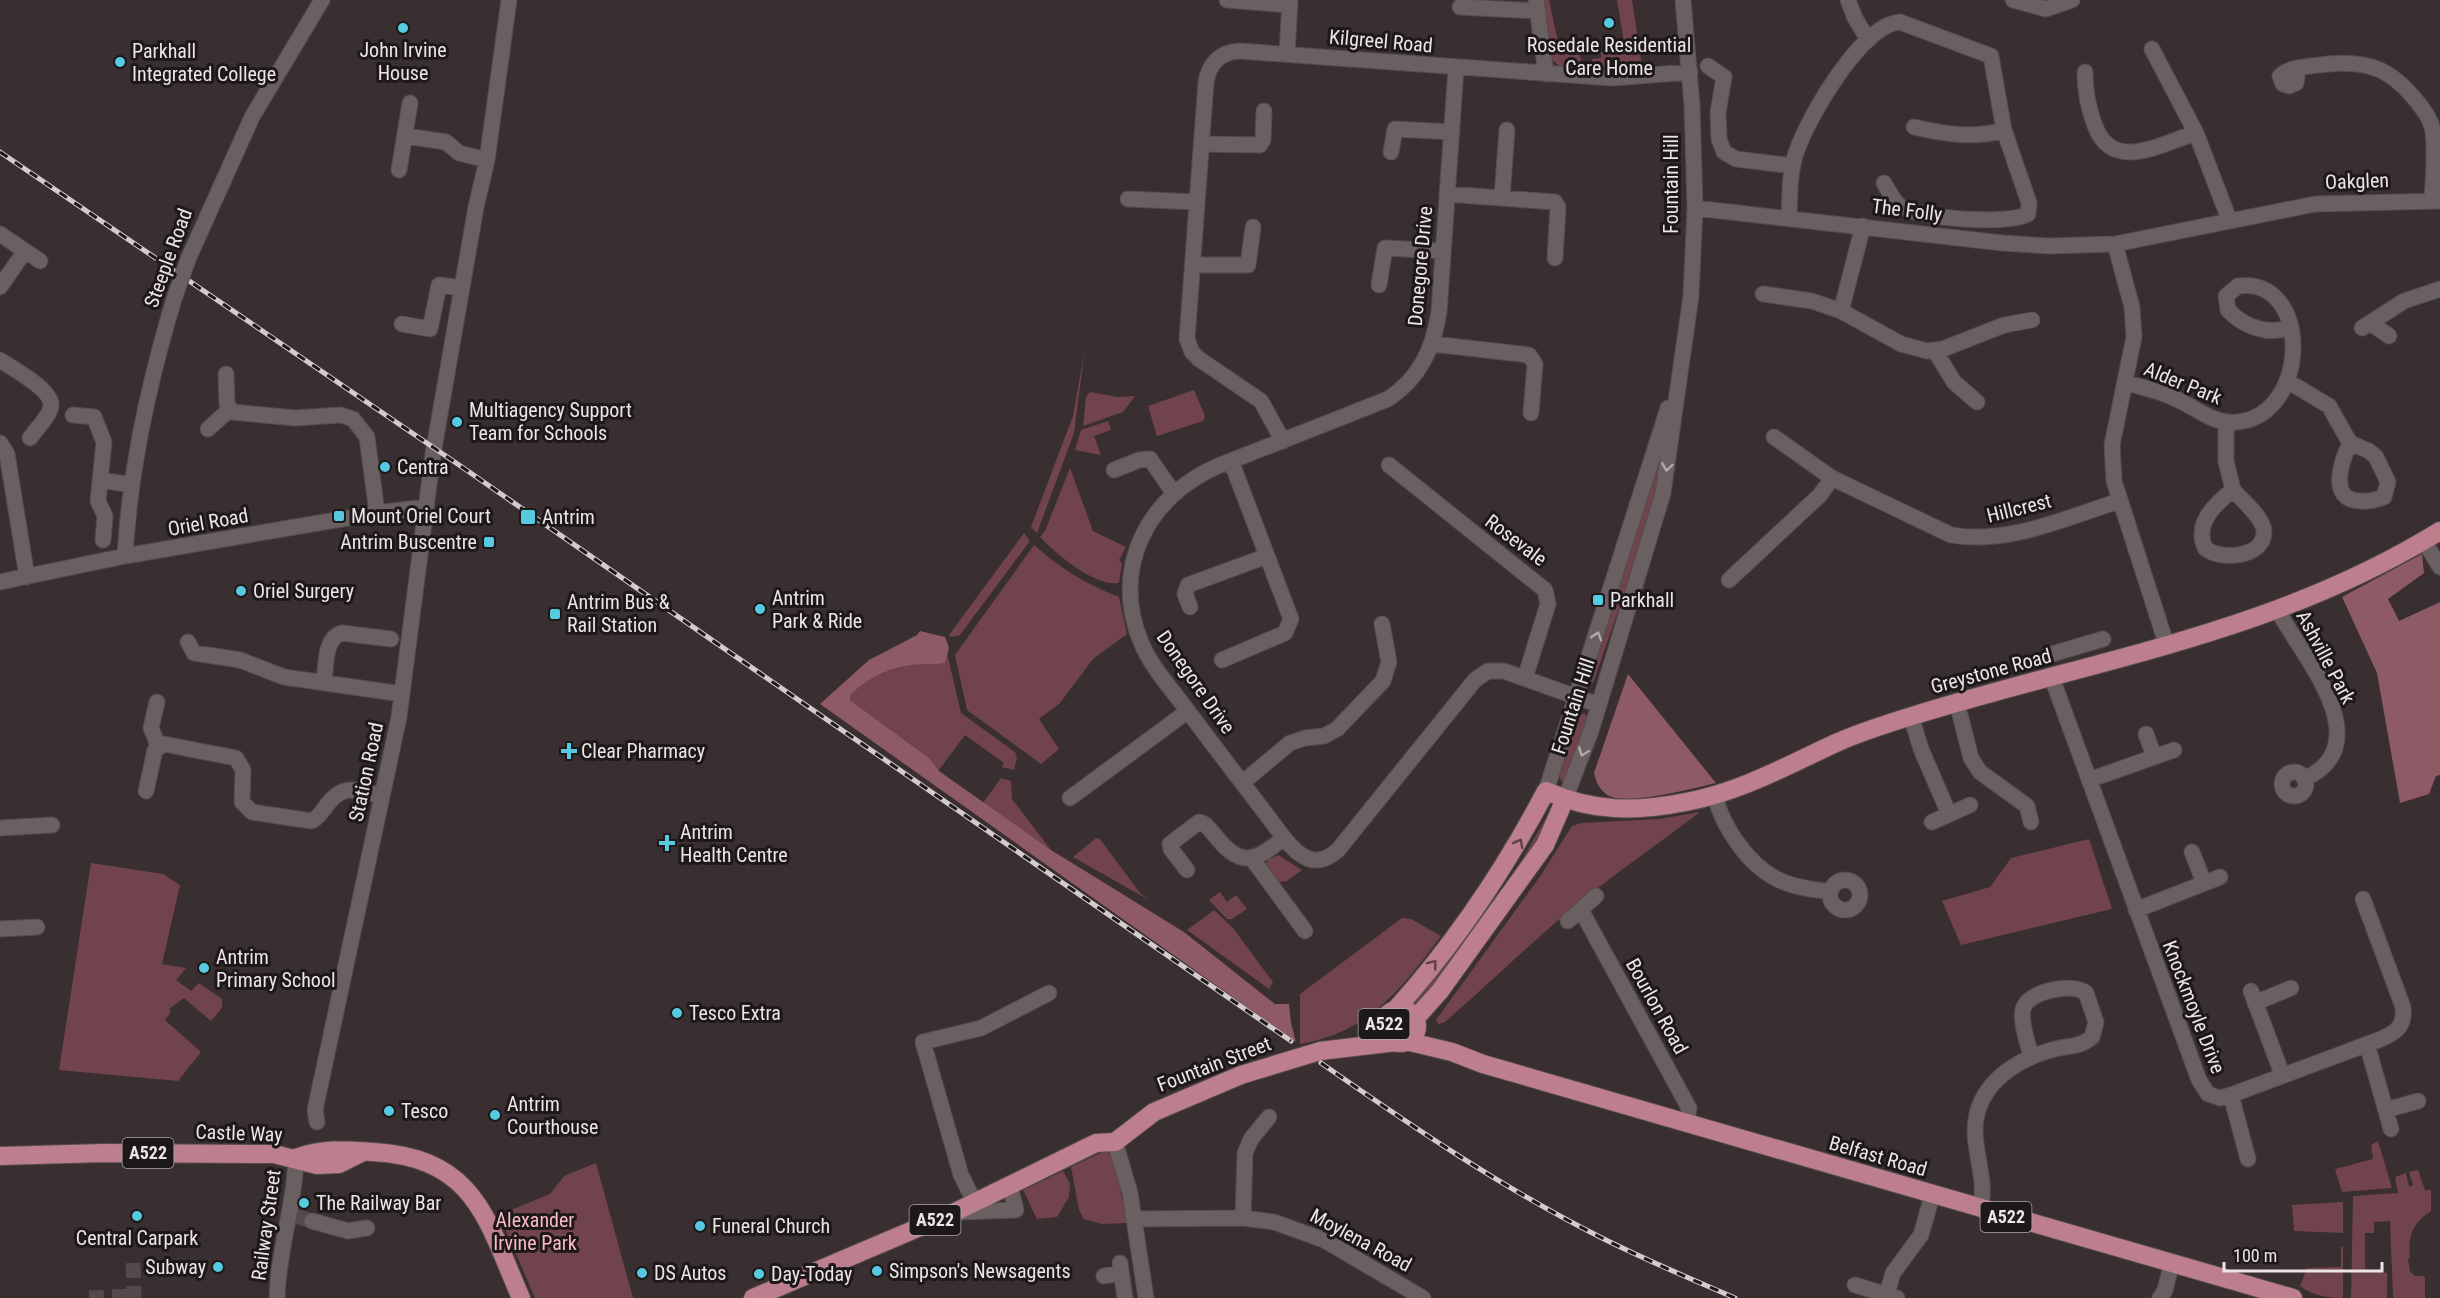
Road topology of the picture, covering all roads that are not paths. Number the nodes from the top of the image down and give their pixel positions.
1 (322, 0) edge
2 (509, 0) edge
3 (1227, 0) edge
4 (1683, 0) edge
5 (1848, 0) edge
6 (2072, 0) edge
7 (2019, 1) edge
8 (1289, 3) edge
9 (1537, 5) edge
10 (1460, 7) dead end
11 (1867, 38) junction
12 (2150, 46) dead end
13 (1287, 54) junction
14 (1708, 66) dead end
15 (1456, 68) junction
16 (2298, 69) dead end
17 (2085, 70) dead end
18 (1690, 72) junction
19 (1546, 74) junction
20 (410, 103) dead end
21 (1264, 111) dead end
22 (2436, 121) edge
23 (1914, 127) dead end
24 (1507, 130) dead end
25 (2004, 130) junction
26 (1452, 132) junction
27 (2196, 133) junction
28 (405, 136) junction
29 (1202, 144) junction
30 (1391, 152) dead end
31 (487, 160) junction
32 (1793, 166) junction
33 (399, 170) dead end
34 (1886, 183) dead end
35 (1447, 194) junction
36 (1502, 197) junction
37 (1128, 200) dead end
38 (2436, 201) edge
39 (1197, 202) junction
40 (1695, 208) junction
41 (2285, 208) joint
42 (1789, 218) junction
43 (2229, 219) junction
44 (1863, 226) junction
45 (1253, 227) dead end
46 (0, 234) edge
47 (2115, 244) junction
48 (1443, 250) junction
49 (25, 251) junction
50 (1555, 258) dead end
51 (40, 261) dead end
52 (1193, 265) junction
53 (1379, 285) dead end
54 (0, 287) edge
55 (462, 288) junction
56 (2440, 289) edge
57 (1763, 293) dead end
58 (1841, 311) junction
59 (2032, 320) dead end
60 (402, 324) dead end
61 (2291, 327) dead end
62 (2389, 336) dead end
63 (1433, 344) junction
64 (1935, 351) junction
65 (2, 365) edge
66 (1680, 368) junction
67 (226, 374) dead end
68 (2289, 382) junction
69 (2126, 383) junction
70 (1974, 395) dead end
71 (229, 410) junction
72 (1531, 413) dead end
73 (73, 415) dead end
74 (2226, 422) junction
75 (208, 429) dead end
76 (1774, 437) dead end
77 (30, 438) dead end
78 (1283, 441) junction
79 (0, 443) edge
80 (2350, 443) dead end
81 (1231, 461) junction
82 (1389, 465) dead end
83 (1114, 470) dead end
84 (1832, 478) junction
85 (100, 480) junction
86 (132, 485) junction
87 (2233, 490) junction
88 (1173, 492) junction
89 (2119, 501) junction
90 (425, 507) junction
91 (377, 513) junction
92 (2440, 531) edge
93 (103, 540) dead end
94 (2424, 541) junction
95 (125, 556) junction
96 (1267, 556) junction
97 (2440, 567) edge
98 (27, 577) junction
99 (1729, 580) dead end
100 (0, 582) edge
101 (1190, 607) dead end
102 (2278, 611) junction
103 (1382, 624) dead end
104 (391, 639) dead end
105 (2103, 639) dead end
106 (188, 642) dead end
107 (2078, 646) junction
108 (2167, 646) junction
109 (2052, 654) dead end
110 (1222, 660) dead end
111 (2085, 668) junction
112 (1525, 678) junction
113 (2052, 678) junction
114 (324, 683) junction
115 (402, 694) junction
116 (1578, 697) junction
117 (157, 702) dead end
118 (1957, 703) junction
119 (1599, 705) junction
120 (1188, 711) junction
121 (1911, 716) junction
122 (2146, 734) dead end
123 (158, 745) junction
124 (2174, 750) dead end
125 (2154, 756) junction
126 (2304, 779) dead end
127 (2089, 780) junction
128 (1242, 783) junction
129 (146, 791) dead end
130 (1546, 791) junction
131 (382, 796) junction
132 (1715, 796) junction
133 (1070, 798) dead end
134 (1565, 799) junction
135 (1970, 805) dead end
136 (1949, 814) junction
137 (1932, 822) dead end
138 (2031, 822) dead end
139 (52, 825) dead end
140 (0, 828) edge
141 (1284, 838) junction
142 (2192, 852) dead end
143 (1253, 860) junction
144 (1187, 870) dead end
145 (2220, 877) dead end
146 (2204, 883) junction
147 (1830, 892) dead end
148 (1596, 896) dead end
149 (2363, 899) dead end
150 (1581, 910) junction
151 (2136, 910) junction
152 (1568, 921) dead end
153 (37, 927) dead end
154 (0, 929) edge
155 (1305, 931) dead end
156 (2291, 988) dead end
157 (1049, 993) dead end
158 (1391, 1014) junction
159 (1416, 1021) junction
160 (1401, 1042) junction
161 (2367, 1044) junction
162 (1347, 1047) junction
163 (1452, 1052) junction
164 (2031, 1056) junction
165 (2282, 1074) junction
166 (2231, 1095) junction
167 (2418, 1101) dead end
168 (2386, 1110) junction
169 (1269, 1116) dead end
170 (317, 1122) dead end
171 (1687, 1123) junction
172 (2391, 1129) dead end
173 (1115, 1142) junction
174 (0, 1156) edge
175 (296, 1158) junction
176 (2248, 1159) dead end
177 (1010, 1186) junction
178 (1932, 1196) junction
179 (975, 1203) junction
180 (1980, 1209) junction
181 (953, 1213) junction
182 (1243, 1218) junction
183 (1135, 1219) junction
184 (312, 1221) tunnel mouth
185 (367, 1228) dead end
186 (2172, 1263) junction
187 (1104, 1275) dead end
188 (1855, 1285) dead end
189 (1892, 1296) edge
190 (277, 1298) edge
191 (521, 1298) edge
192 (753, 1298) edge
193 (1125, 1298) edge
194 (1146, 1298) edge
195 (1422, 1298) edge
196 (2160, 1298) edge
197 (2293, 1298) edge

1 - 86 street, Steeple Road, bridge
2 - 31 street
3 - 8 street
4 - 18 street, Fountain Hill
5 - 11 street
6 - 7 street
8 - 13 street
9 - 10 street
9 - 19 street
11 - 25 street
11 - 32 street
12 - 27 street
13 - 15 street, Kilgreel Road
13 - 29 street, Kilgreel Road
14 - 32 street
15 - 19 street, Kilgreel Road
15 - 26 street, Donegore Drive
16 - 22 street, Oakglen
17 - 27 street
18 - 19 street, Kilgreel Road
18 - 40 street, Fountain Hill
20 - 28 street
21 - 29 street
22 - 38 street, Oakglen
23 - 25 street
24 - 36 street
25 - 34 street
26 - 30 street
26 - 35 street, Donegore Drive
27 - 43 street
28 - 31 street
28 - 33 street
29 - 39 street, Kilgreel Road
31 - 55 street
32 - 42 street
35 - 36 street
35 - 48 street, Donegore Drive
36 - 50 street
37 - 39 street
38 - 41 street, Oakglen
39 - 52 street, Kilgreel Road
40 - 42 street, The Folly
40 - 66 street, Fountain Hill
41 - 43 street, The Folly
42 - 44 street, The Folly
43 - 47 street, The Folly
44 - 47 street, The Folly
44 - 58 street
45 - 52 street
46 - 49 street
47 - 69 street
48 - 53 street
48 - 63 street, Donegore Drive
49 - 51 street
49 - 54 street
52 - 78 street, Kilgreel Road
55 - 60 street
55 - 90 street, Station Road
56 - 62 street
57 - 58 street
58 - 64 street
59 - 64 street
61 - 68 street
63 - 72 street
63 - 78 street, Donegore Drive
64 - 70 street
65 - 77 street
116 -> 66 street, Fountain Hill
66 -> 119 street, Fountain Hill
67 - 71 street
68 - 74 street, Alder Park
68 - 80 street
69 - 74 street, Alder Park
69 - 89 street
71 - 75 street
71 - 91 street
73 - 85 street
74 - 87 street, Alder Park
76 - 84 street, Hillcrest
78 - 81 street, Donegore Drive
79 - 98 street
81 - 88 street, Donegore Drive
81 - 96 street
82 - 112 street, Rosevale
83 - 88 street
84 - 89 street, Hillcrest
84 - 99 street
85 - 86 street
85 - 93 street
86 - 95 street, Steeple Road
87 - 87 street, Alder Park
88 - 120 street, Donegore Drive
89 - 108 street
90 - 91 street, Oriel Road
90 - 115 street, Station Road
91 - 95 street, Oriel Road
92 - 94 main road, Greystone Road
94 - 97 street
94 - 102 main road, Greystone Road
95 - 98 street, Oriel Road
96 - 101 street
96 - 110 street
98 - 100 street, Oriel Road
102 - 108 main road, Greystone Road
102 - 126 street, Ashville Park
103 - 128 street
104 - 114 street
105 - 107 street
106 - 114 street
107 - 109 street
107 - 111 street
108 - 111 main road, Greystone Road
111 - 113 main road, Greystone Road
112 - 116 street, Donegore Drive
112 - 141 street, Donegore Drive
113 - 118 main road, Greystone Road
113 - 127 street, Knockmoyle Drive
114 - 115 street
115 - 131 street, Station Road
116 - 119 street, Donegore Drive
116 - 130 street, Fountain Hill
117 - 123 street
118 - 121 main road, Greystone Road
118 - 138 street
119 -> 134 street, Fountain Hill
120 - 128 street, Donegore Drive
120 - 133 street
121 - 132 main road, Greystone Road
121 - 136 street
122 - 125 street
123 - 129 street
123 - 131 street
124 - 125 street
125 - 127 street
127 - 151 street, Knockmoyle Drive
128 - 141 street, Donegore Drive
130 - 134 main road, Greystone Road
158 -> 130 main road, Fountain Hill
131 - 170 street, Station Road
132 - 134 main road, Greystone Road
132 - 147 street
134 - 159 main road, Fountain Hill
135 - 136 street
136 - 137 street
139 - 140 street
141 - 143 street
142 - 146 street
143 - 144 street
143 - 155 street
145 - 146 street
146 - 151 street
148 - 150 street
149 - 161 street, Knockmoyle Drive
150 - 152 street
150 - 171 street, Bourlon Road
151 - 166 street, Knockmoyle Drive
153 - 154 street
156 - 165 street
157 - 179 street
158 - 159 main road, A522
158 - 160 main road, A522
158 - 162 main road, Fountain Street / A522
159 - 160 main road, A522
159 - 163 main road, Belfast Road / A522
160 - 162 main road, Fountain Street / A522
160 - 163 main road, Belfast Road / A522
161 - 165 street, Knockmoyle Drive
161 - 168 street
162 - 173 main road, Fountain Street / A522
163 - 171 main road, Belfast Road / A522
164 - 164 street
164 - 180 street
165 - 166 street, Knockmoyle Drive
166 - 176 street, Knockmoyle Drive
167 - 168 street
168 - 172 street
169 - 182 street
171 - 178 main road, Belfast Road / A522
173 - 177 main road, Fountain Street / A522
173 - 183 street
174 - 175 main road, Castle Way / A522
175 - 190 street, Railway Street
175 - 191 main road, Castle Way / A522
177 - 179 main road, Fountain Street / A522
177 - 181 street, Fountain Street
178 - 180 main road, Belfast Road / A522
178 - 189 street
179 - 181 main road, Fountain Street / A522
180 - 186 main road, Belfast Road / A522
181 - 192 main road, Fountain Street / A522
182 - 183 street, Moylena Road
182 - 195 street, Moylena Road
183 - 194 street
184 - 185 street
186 - 196 street
186 - 197 main road, Belfast Road / A522
187 - 193 street
188 - 189 street

